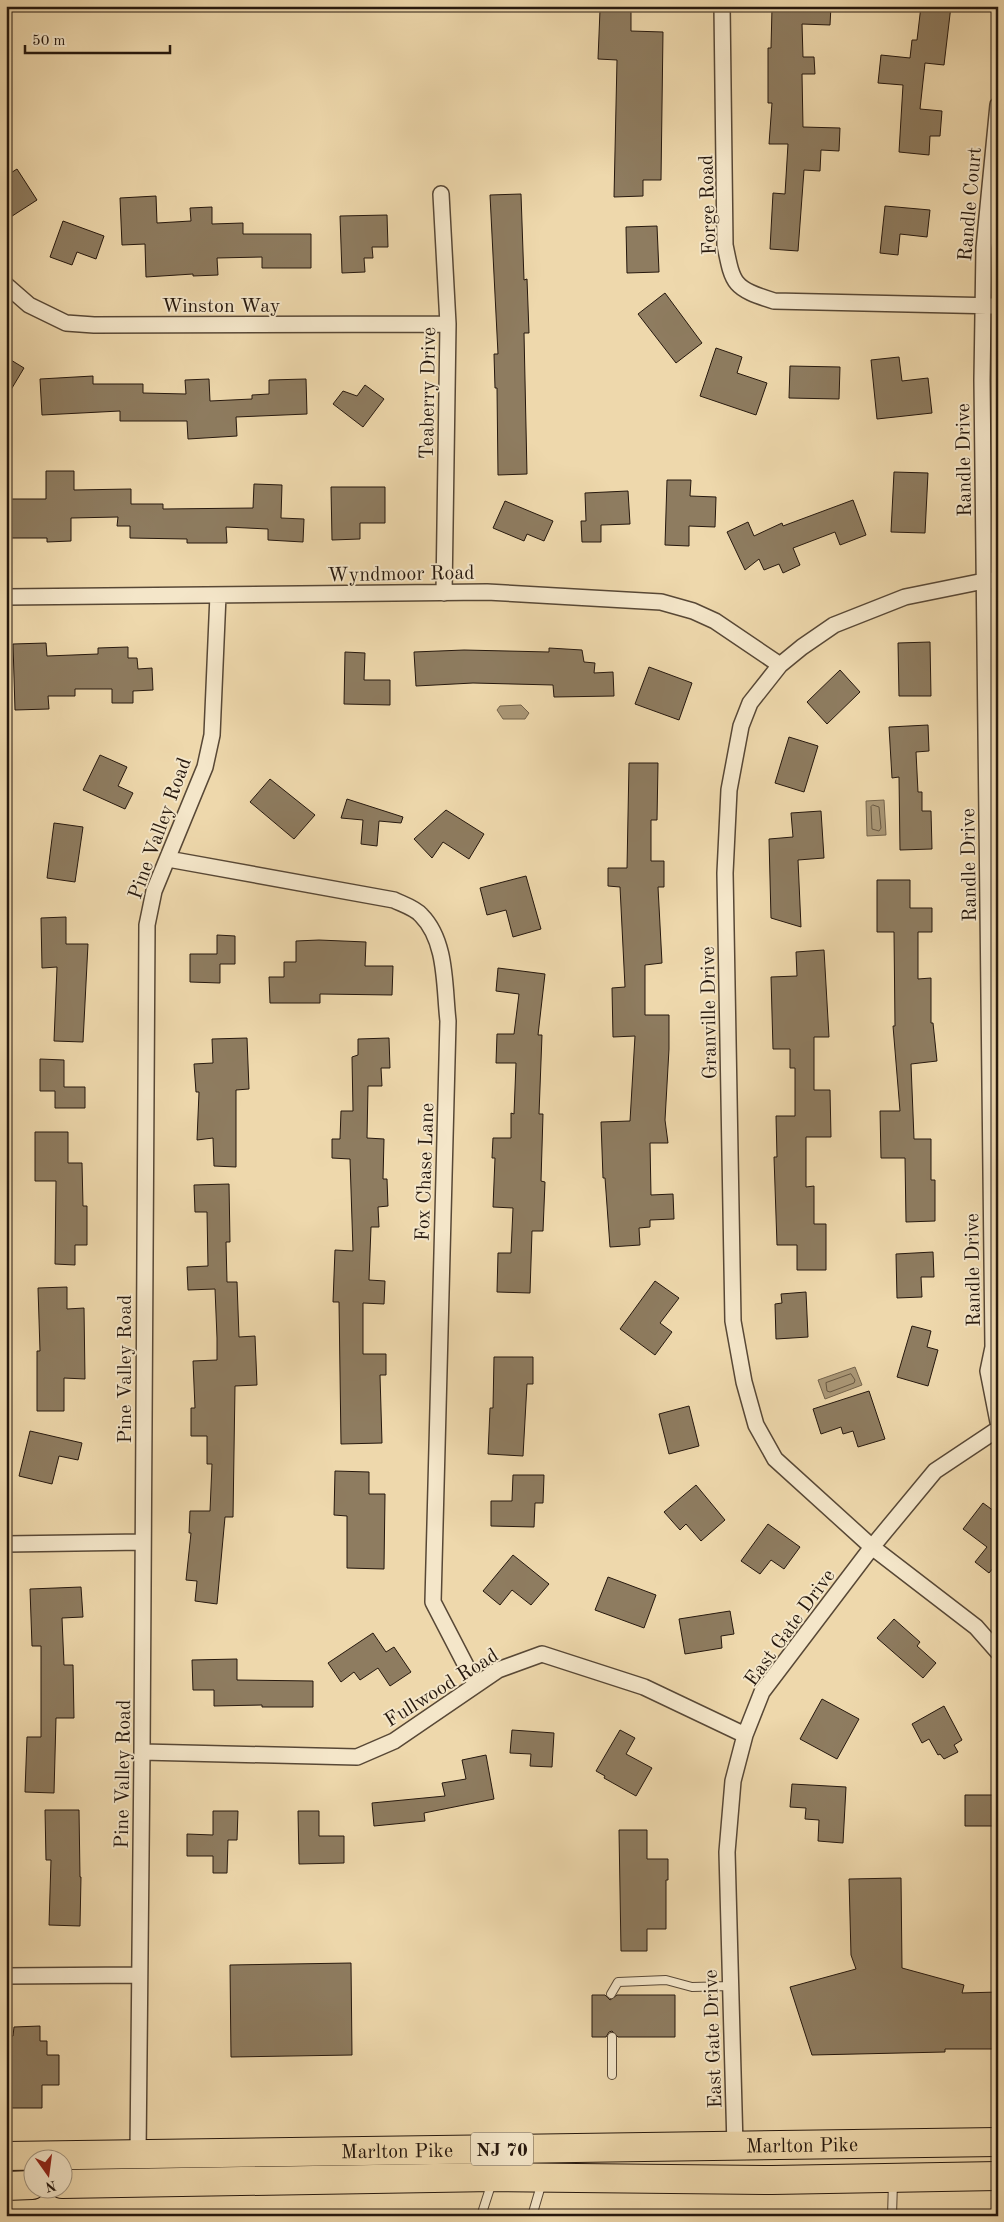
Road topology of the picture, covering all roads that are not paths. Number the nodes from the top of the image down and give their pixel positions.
1 (722, 6) edge
2 (998, 105) edge
3 (441, 194) dead end
4 (6, 285) edge
5 (991, 306) edge
6 (448, 324) junction
7 (991, 581) edge
8 (444, 593) junction
9 (218, 595) junction
10 (6, 597) edge
11 (780, 665) junction
12 (168, 859) junction
13 (993, 869) edge
14 (994, 1139) edge
15 (998, 1422) edge
16 (998, 1429) edge
17 (143, 1542) junction
18 (6, 1544) edge
19 (872, 1547) junction
20 (998, 1652) edge
21 (476, 1685) junction
22 (745, 1735) junction
23 (142, 1752) junction
24 (139, 1975) junction
25 (6, 1976) edge
26 (731, 1986) junction
27 (611, 1994) dead end
28 (612, 2037) dead end
29 (612, 2074) dead end
30 (998, 2142) edge
31 (735, 2146) junction
32 (138, 2154) junction
33 (6, 2156) edge
34 (998, 2162) edge
35 (496, 2163) junction
36 (998, 2176) edge
37 (543, 2177) junction
38 (893, 2177) junction
39 (772, 2180) junction
40 (72, 2184) edge
41 (22, 2185) edge
42 (6, 2186) edge
43 (482, 2216) edge
44 (532, 2216) edge
45 (892, 2216) edge

1 - 5 street, Forge Road
2 - 5 street, Randle Court
3 - 6 street, Teaberry Drive
4 - 6 street, Winston Way
5 - 7 street, Randle Drive
6 - 8 street, Teaberry Drive
7 - 11 street, Granville Drive
7 - 13 street, Randle Drive
8 - 9 street, Wyndmoor Road
8 - 11 street, Wyndmoor Road
9 - 10 street, Wyndmoor Road
9 - 12 street, Pine Valley Road
11 - 19 street, Granville Drive
12 - 17 street, Pine Valley Road
12 - 21 street, Fox Chase Lane
13 - 14 street, Randle Drive
14 - 15 street, Randle Drive
16 - 19 street, East Gate Drive
17 - 18 street
17 - 23 street, Pine Valley Road
19 - 20 street, Granville Drive
19 - 22 street, East Gate Drive
21 - 22 street, Fullwood Road
21 - 23 street, Fullwood Road
22 - 26 street, East Gate Drive
23 - 24 street, Pine Valley Road
24 - 25 street
24 - 32 street, Pine Valley Road
26 - 27 lane
26 - 31 street, East Gate Drive
28 - 29 lane
30 - 31 highway, Marlton Pike / NJ 70
31 - 35 highway, Marlton Pike / NJ 70
32 - 33 highway, Marlton Pike / NJ 70
32 - 35 highway, Marlton Pike / NJ 70
34 - 39 highway
35 - 37 highway, Marlton Pike / NJ 70
35 - 40 highway, Marlton Pike / NJ 70
35 - 43 lane
36 - 38 highway, Marlton Pike / NJ 70
37 - 39 highway, Marlton Pike / NJ 70
37 - 44 lane
38 - 39 highway, Marlton Pike / NJ 70
38 - 45 lane
41 - 42 highway

